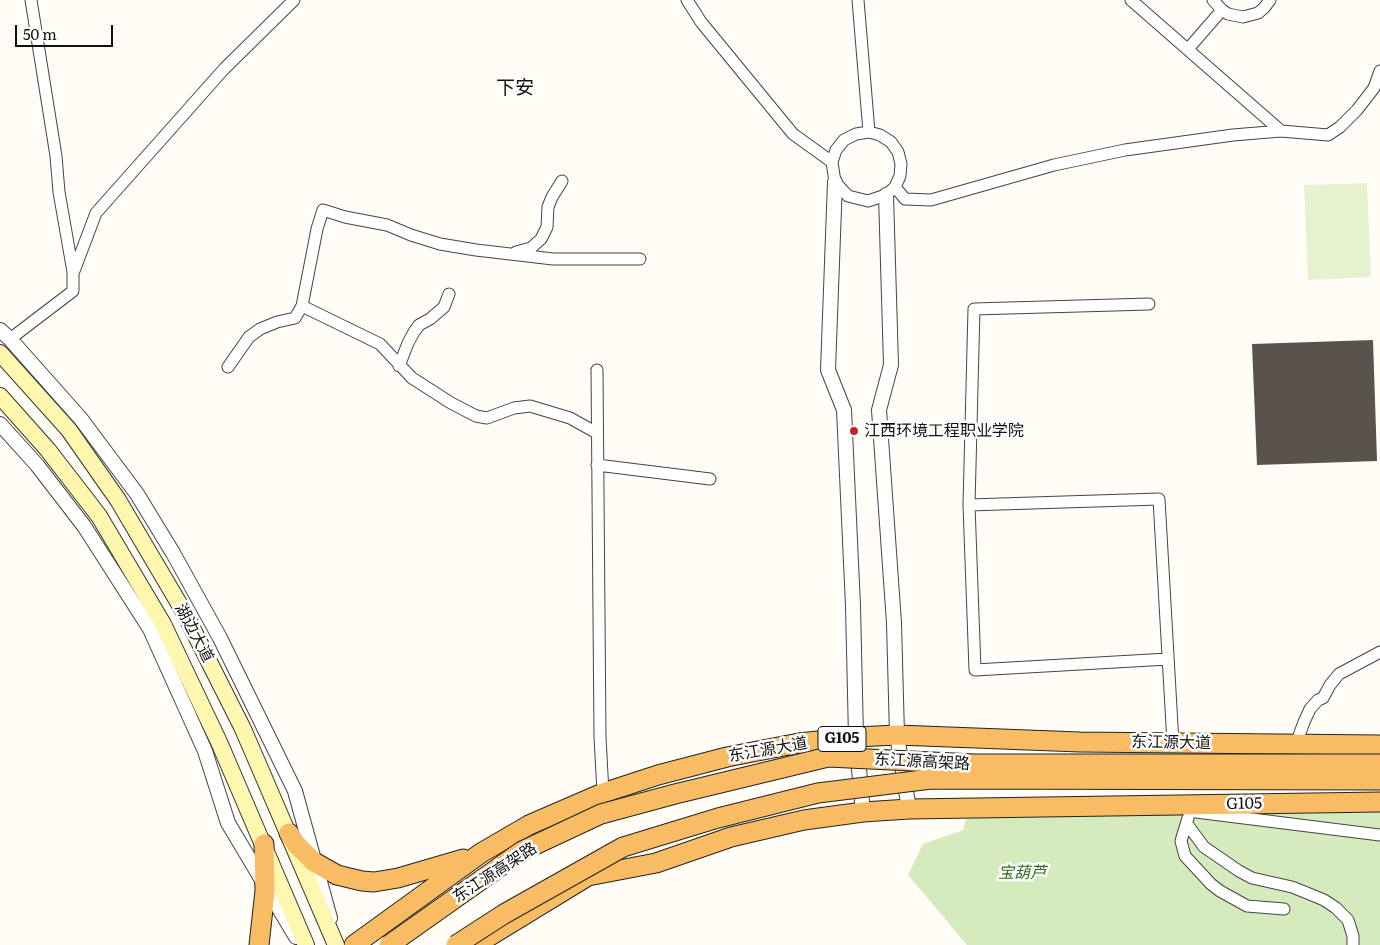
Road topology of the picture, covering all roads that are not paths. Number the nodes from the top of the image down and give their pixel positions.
1 (31, 0) edge
2 (294, 0) edge
3 (687, 0) edge
4 (858, 0) edge
5 (1132, 0) edge
6 (1213, 0) edge
7 (1270, 0) edge
8 (1222, 10) junction
9 (1188, 49) junction
10 (1380, 71) edge
11 (1281, 131) junction
12 (869, 132) junction
13 (832, 162) junction
14 (562, 181) dead end
15 (835, 182) junction
16 (891, 191) junction
17 (510, 254) junction
18 (640, 260) dead end
19 (73, 272) junction
20 (448, 294) dead end
21 (1149, 304) dead end
22 (302, 306) junction
23 (5, 334) edge
24 (0, 353) edge
25 (399, 366) junction
26 (228, 367) dead end
27 (597, 370) dead end
28 (0, 396) edge
29 (0, 424) edge
30 (597, 433) junction
31 (597, 465) junction
32 (710, 479) dead end
33 (968, 506) junction
34 (1380, 652) edge
35 (1168, 660) junction
36 (897, 735) junction
37 (856, 737) junction
38 (944, 737) junction
39 (1173, 744) junction
40 (1296, 744) junction
41 (1380, 745) edge
42 (1371, 772) edge
43 (603, 792) junction
44 (1380, 802) edge
45 (987, 807) junction
46 (909, 809) junction
47 (1189, 811) junction
48 (863, 812) junction
49 (1013, 812) dead end
50 (1187, 824) junction
51 (289, 833) junction
52 (1380, 835) edge
53 (264, 844) junction
54 (481, 853) junction
55 (315, 862) junction
56 (265, 885) junction
57 (1284, 909) dead end
58 (259, 945) edge
59 (301, 945) edge
60 (306, 945) edge
61 (337, 945) edge
62 (354, 945) edge
63 (389, 945) edge
64 (456, 945) edge
65 (475, 945) edge
66 (1352, 945) edge

1 - 19 street
2 - 19 street
3 - 13 street
4 - 12 street
5 - 9 street
6 - 8 street
7 - 8 street
8 - 9 street
9 - 11 street
10 - 11 street
11 - 16 street
12 - 13 street
12 - 16 street
13 - 15 street
14 - 17 street
15 - 16 street
15 - 37 street
16 - 36 street
17 - 18 street
17 - 22 street
19 - 23 street
20 - 25 street
21 - 33 street
22 - 25 street
22 - 26 street
23 - 55 street
24 - 51 main road, 湖边大道
25 - 30 street
27 - 30 street
28 - 53 main road, 湖边大道
29 - 56 street
30 - 31 street
31 - 32 street
31 - 43 street
33 - 35 street
33 - 35 street
34 - 40 street
35 - 39 street
36 - 37 highway, 东江源大道 / G105
36 - 38 highway, 东江源大道 / G105
36 - 46 street
37 - 43 highway, 东江源大道 / G105
37 - 48 street
38 - 39 highway, 东江源大道 / G105
38 - 42 highway, bridge
39 - 40 highway, 东江源大道 / G105
40 - 41 highway, 东江源大道 / G105
42 - 45 highway, bridge
42 - 63 highway, 东江源高架路, bridge
42 - 64 highway, 东江源高架路, bridge
43 - 54 highway, 东江源大道 / G105
44 - 45 highway, G105 / G105
45 - 46 highway, G105 / G105
46 - 48 highway, G105 / G105
47 - 49 street
47 - 50 street
47 - 52 street
48 - 65 highway, G105 / G105
50 - 57 street
50 - 66 street
51 - 55 highway
51 - 61 main road, 湖边大道
53 - 56 highway
53 - 60 main road, 湖边大道
54 - 55 highway
54 - 62 highway, 东江源大道 / G105
55 - 61 street
56 - 58 highway
56 - 59 street

